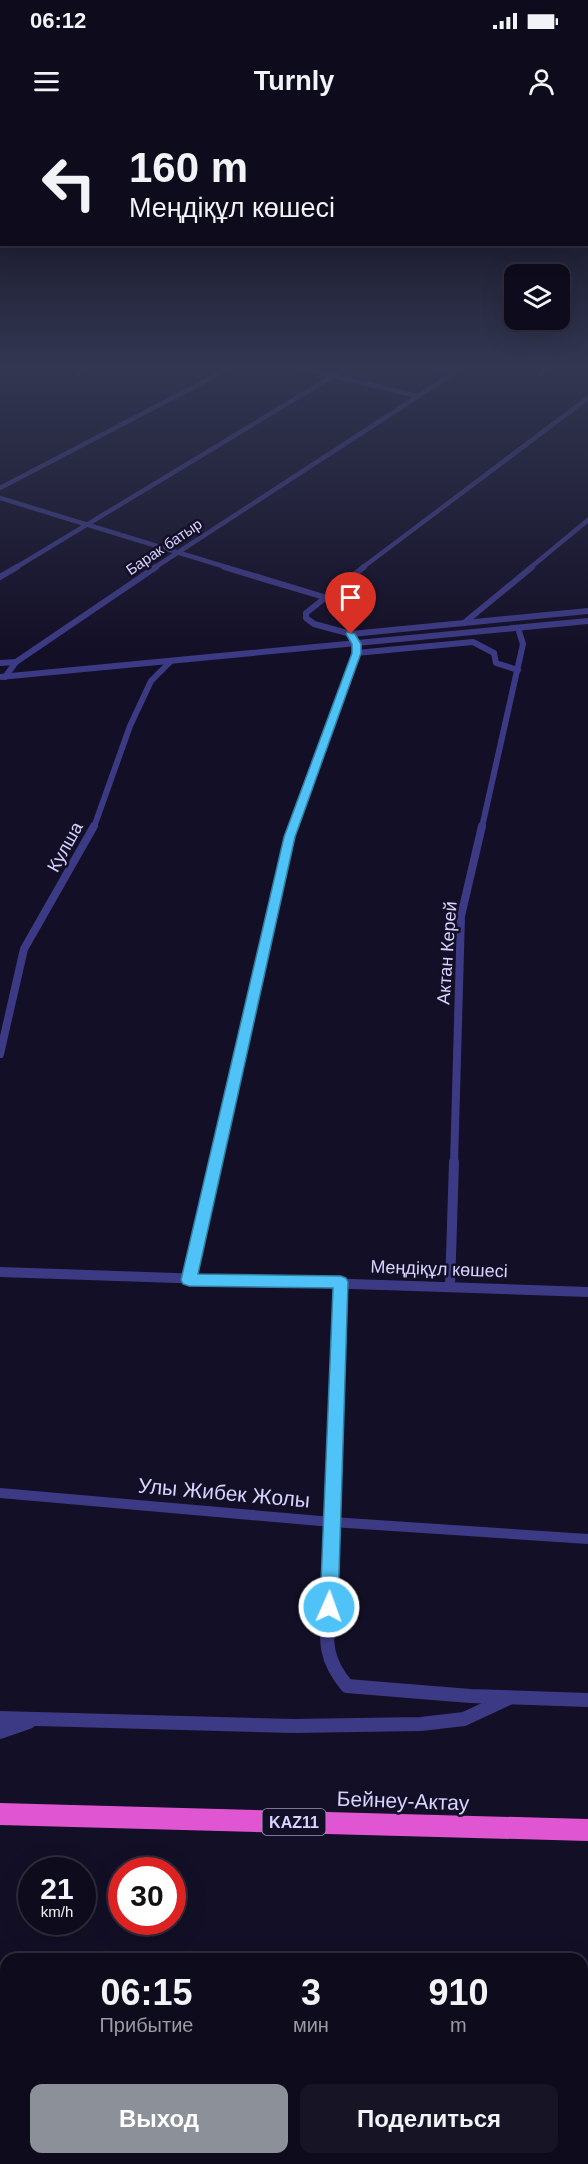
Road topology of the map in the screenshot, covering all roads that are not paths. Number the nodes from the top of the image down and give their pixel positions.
1 (49, 462) edge
2 (191, 462) edge
3 (316, 462) edge
4 (503, 462) edge
5 (0, 488) edge
6 (0, 498) edge
7 (588, 520) edge
8 (87, 525) junction
9 (176, 553) junction
10 (0, 577) edge
11 (324, 597) junction
12 (588, 611) edge
13 (588, 621) edge
14 (464, 623) junction
15 (518, 628) junction
16 (351, 634) junction
17 (356, 648) junction
18 (16, 662) junction
19 (171, 662) junction
20 (0, 663) edge
21 (518, 670) junction
22 (3, 677) edge
23 (0, 1054) edge
24 (0, 1272) edge
25 (189, 1280) junction
26 (341, 1282) junction
27 (450, 1287) junction
28 (588, 1292) edge
29 (0, 1493) edge
30 (333, 1522) junction
31 (588, 1539) edge
32 (512, 1697) junction
33 (588, 1700) edge
34 (0, 1718) edge
35 (33, 1720) junction
36 (0, 1732) edge
37 (0, 1814) edge
38 (588, 1830) edge

1 - 5 street
2 - 8 street
3 - 9 street, Барак батыр
4 - 11 street
6 - 8 street
7 - 14 street
8 - 9 street
8 - 10 street
9 - 11 street
9 - 18 street, Барак батыр
11 - 16 street
12 - 14 street
13 - 15 street
14 - 16 street
15 - 17 street
15 - 21 street, Актан Керей
16 - 17 street
17 - 19 street
17 - 21 street
17 - 25 street
18 - 20 street
18 - 22 street, Барак батыр
19 - 22 street
19 - 23 street, Кулша
21 - 27 street, Актан Керей
24 - 25 street, Меңдіқұл көшесі
25 - 26 street, Меңдіқұл көшесі
26 - 27 street, Меңдіқұл көшесі
26 - 30 street
27 - 28 street, Меңдіқұл көшесі
29 - 30 street, Улы Жибек Жолы
30 - 31 street, Улы Жибек Жолы
30 - 32 street
32 - 33 street
32 - 35 street
34 - 35 street
35 - 36 street
37 - 38 highway, Бейнеу-Актау / KAZ11

